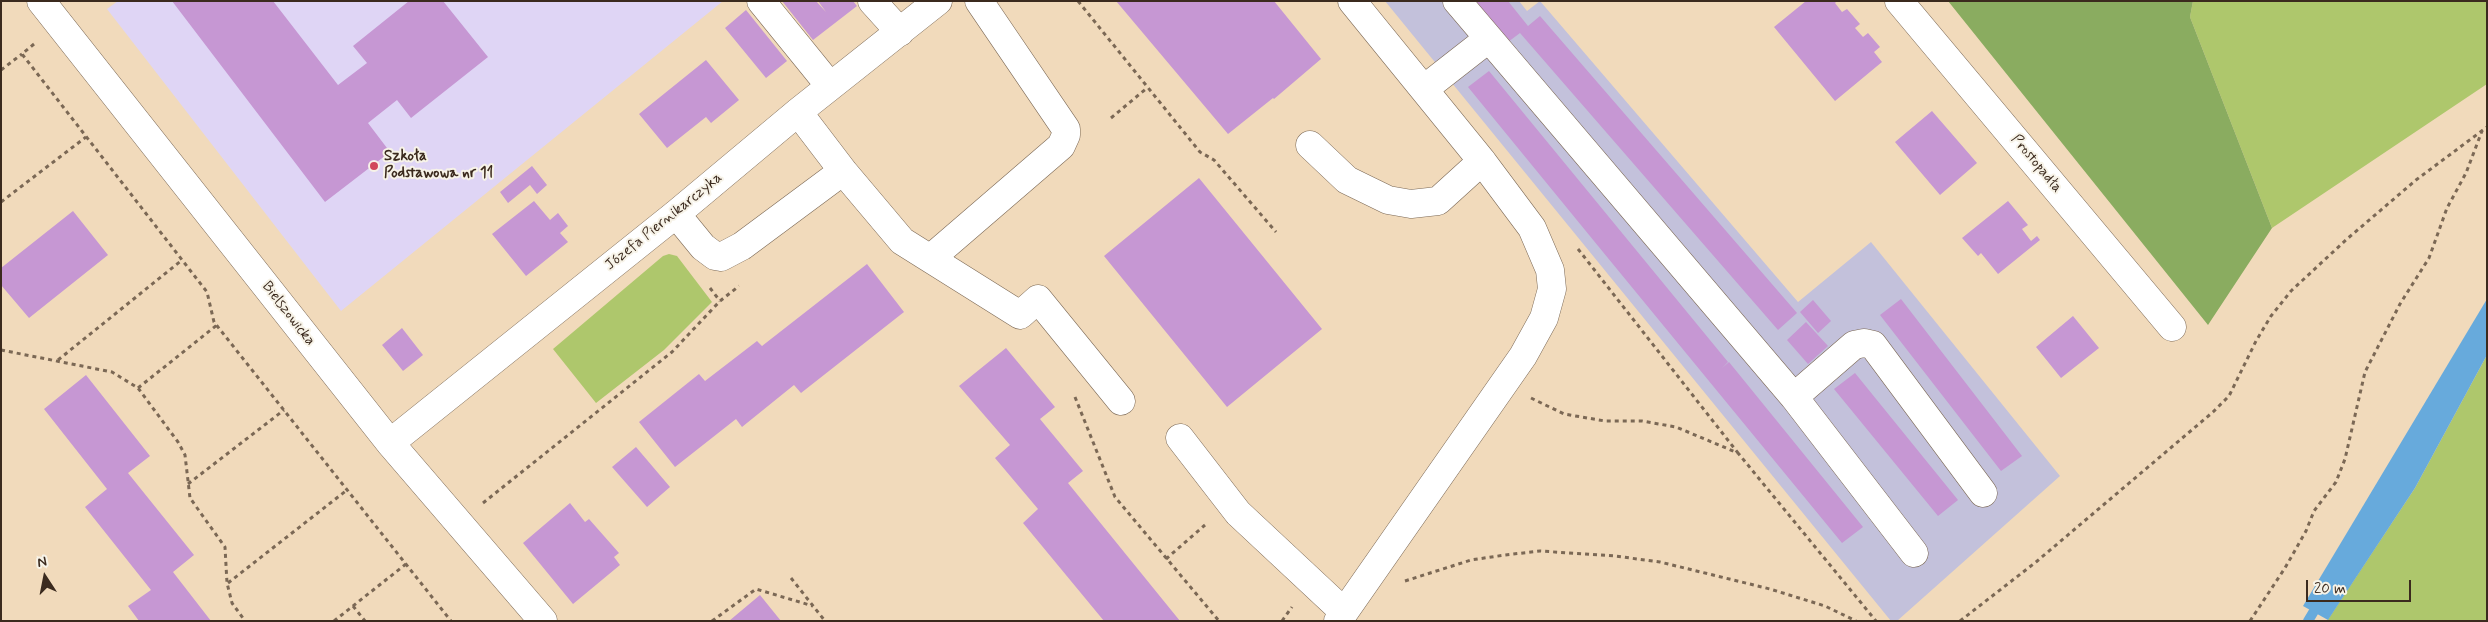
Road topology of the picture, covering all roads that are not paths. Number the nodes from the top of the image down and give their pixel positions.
1 (41, 1) edge
2 (761, 1) edge
3 (872, 1) edge
4 (938, 1) edge
5 (979, 1) edge
6 (1352, 1) edge
7 (1457, 1) edge
8 (1899, 1) edge
9 (900, 32) junction
10 (1488, 39) junction
11 (830, 86) junction
12 (1424, 89) junction
13 (798, 112) junction
14 (1310, 145) dead end
15 (1482, 161) junction
16 (843, 170) junction
17 (676, 214) junction
18 (931, 258) junction
19 (2172, 327) dead end
20 (1794, 397) junction
21 (1121, 400) dead end
22 (1180, 438) dead end
23 (390, 443) junction
24 (1984, 493) dead end
25 (1914, 553) dead end
26 (1341, 616) edge
27 (543, 621) edge

1 - 23 street, Bielszowicka
2 - 11 street
3 - 9 street
4 - 9 street, Józefa Piernikarczyka
5 - 18 street
6 - 12 street
7 - 10 street
8 - 19 street, Prostopadła
9 - 11 street, Józefa Piernikarczyka
10 - 12 street
10 - 20 street
11 - 13 street, Józefa Piernikarczyka
12 - 15 street
13 - 16 street
13 - 17 street, Józefa Piernikarczyka
14 - 15 street
15 - 26 street
16 - 17 street
16 - 18 street
17 - 23 street, Józefa Piernikarczyka
18 - 21 street
20 - 24 street
20 - 25 street
22 - 26 street
23 - 27 street, Bielszowicka

